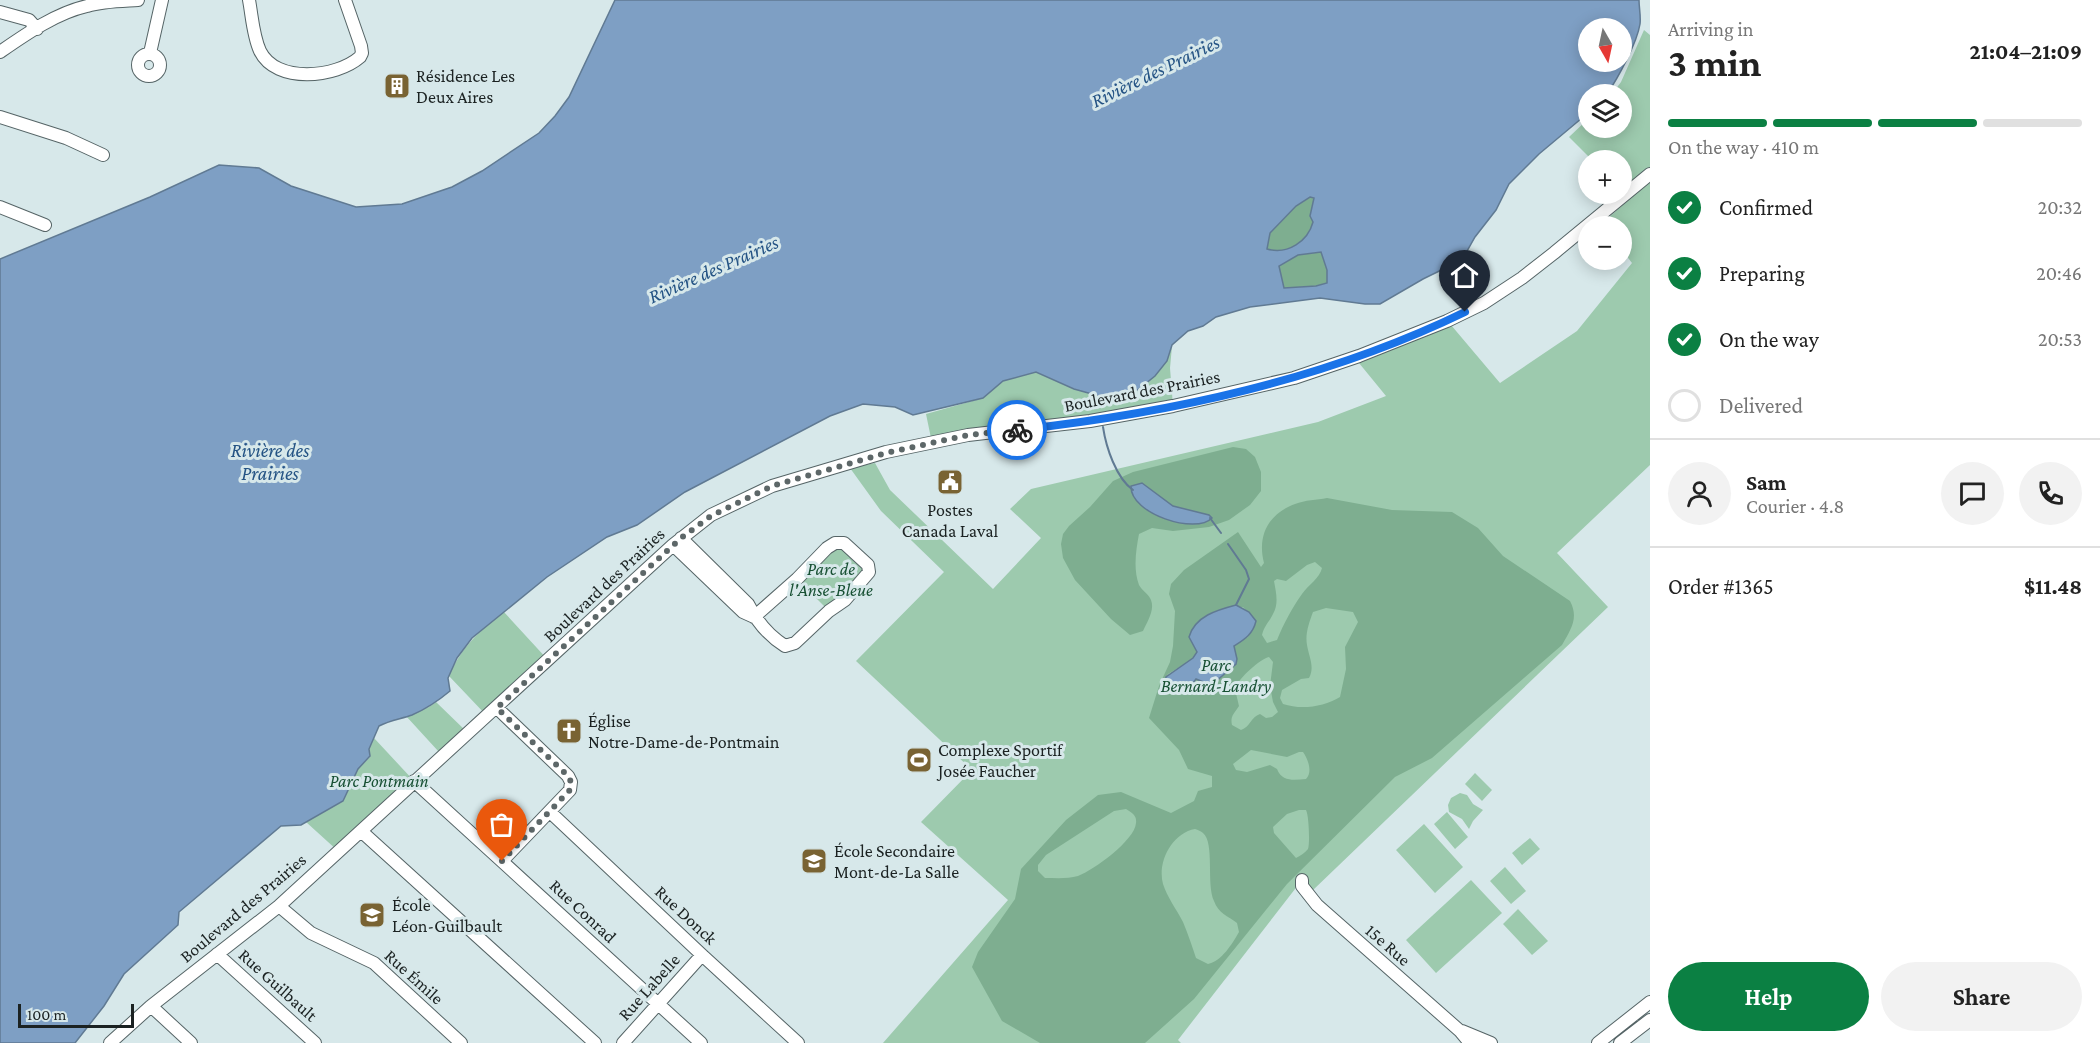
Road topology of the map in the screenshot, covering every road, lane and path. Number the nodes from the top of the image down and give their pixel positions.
1 (138, 0) edge
2 (162, 0) edge
3 (249, 0) edge
4 (345, 0) edge
5 (0, 12) edge
6 (37, 29) junction
7 (0, 52) edge
8 (150, 53) dead end
9 (0, 117) edge
10 (103, 155) dead end
11 (1650, 174) edge
12 (0, 207) edge
13 (45, 225) dead end
14 (677, 542) junction
15 (754, 617) junction
16 (497, 708) junction
17 (414, 781) junction
18 (550, 812) junction
19 (361, 831) junction
20 (502, 861) junction
21 (1302, 880) dead end
22 (279, 906) junction
23 (217, 954) junction
24 (702, 956) junction
25 (1650, 1002) edge
26 (657, 1003) junction
27 (151, 1006) junction
28 (1650, 1020) edge
29 (1460, 1030) junction
30 (110, 1043) edge
31 (191, 1043) edge
32 (315, 1043) edge
33 (460, 1043) edge
34 (595, 1043) edge
35 (623, 1043) edge
36 (701, 1043) edge
37 (798, 1043) edge
38 (1470, 1043) edge
39 (1491, 1043) edge
40 (1598, 1043) edge
41 (1620, 1043) edge

1 - 6 street
2 - 8 street
3 - 4 street
5 - 6 street
6 - 7 street
9 - 10 street
11 - 14 street, Boulevard des Prairies
12 - 13 street
14 - 15 street
14 - 16 street, Boulevard des Prairies
15 - 15 street
16 - 17 street, Boulevard des Prairies
16 - 18 street
17 - 19 street, Boulevard des Prairies
17 - 20 street, Rue Conrad
18 - 20 street
18 - 24 street, Rue Donck
19 - 22 street, Boulevard des Prairies
19 - 34 street
20 - 26 street, Rue Conrad
21 - 29 street, 15e Rue
22 - 23 street, Boulevard des Prairies
22 - 33 street, Rue Émile
23 - 27 street, Boulevard des Prairies
23 - 32 street, Rue Guilbault
24 - 26 street, Rue Labelle
24 - 37 street, Rue Donck
25 - 40 street
26 - 35 street, Rue Labelle
26 - 36 street, Rue Conrad
27 - 30 street, Boulevard des Prairies
27 - 31 street
28 - 41 street
29 - 38 street, 15e Rue
29 - 39 street, 15e Rue

